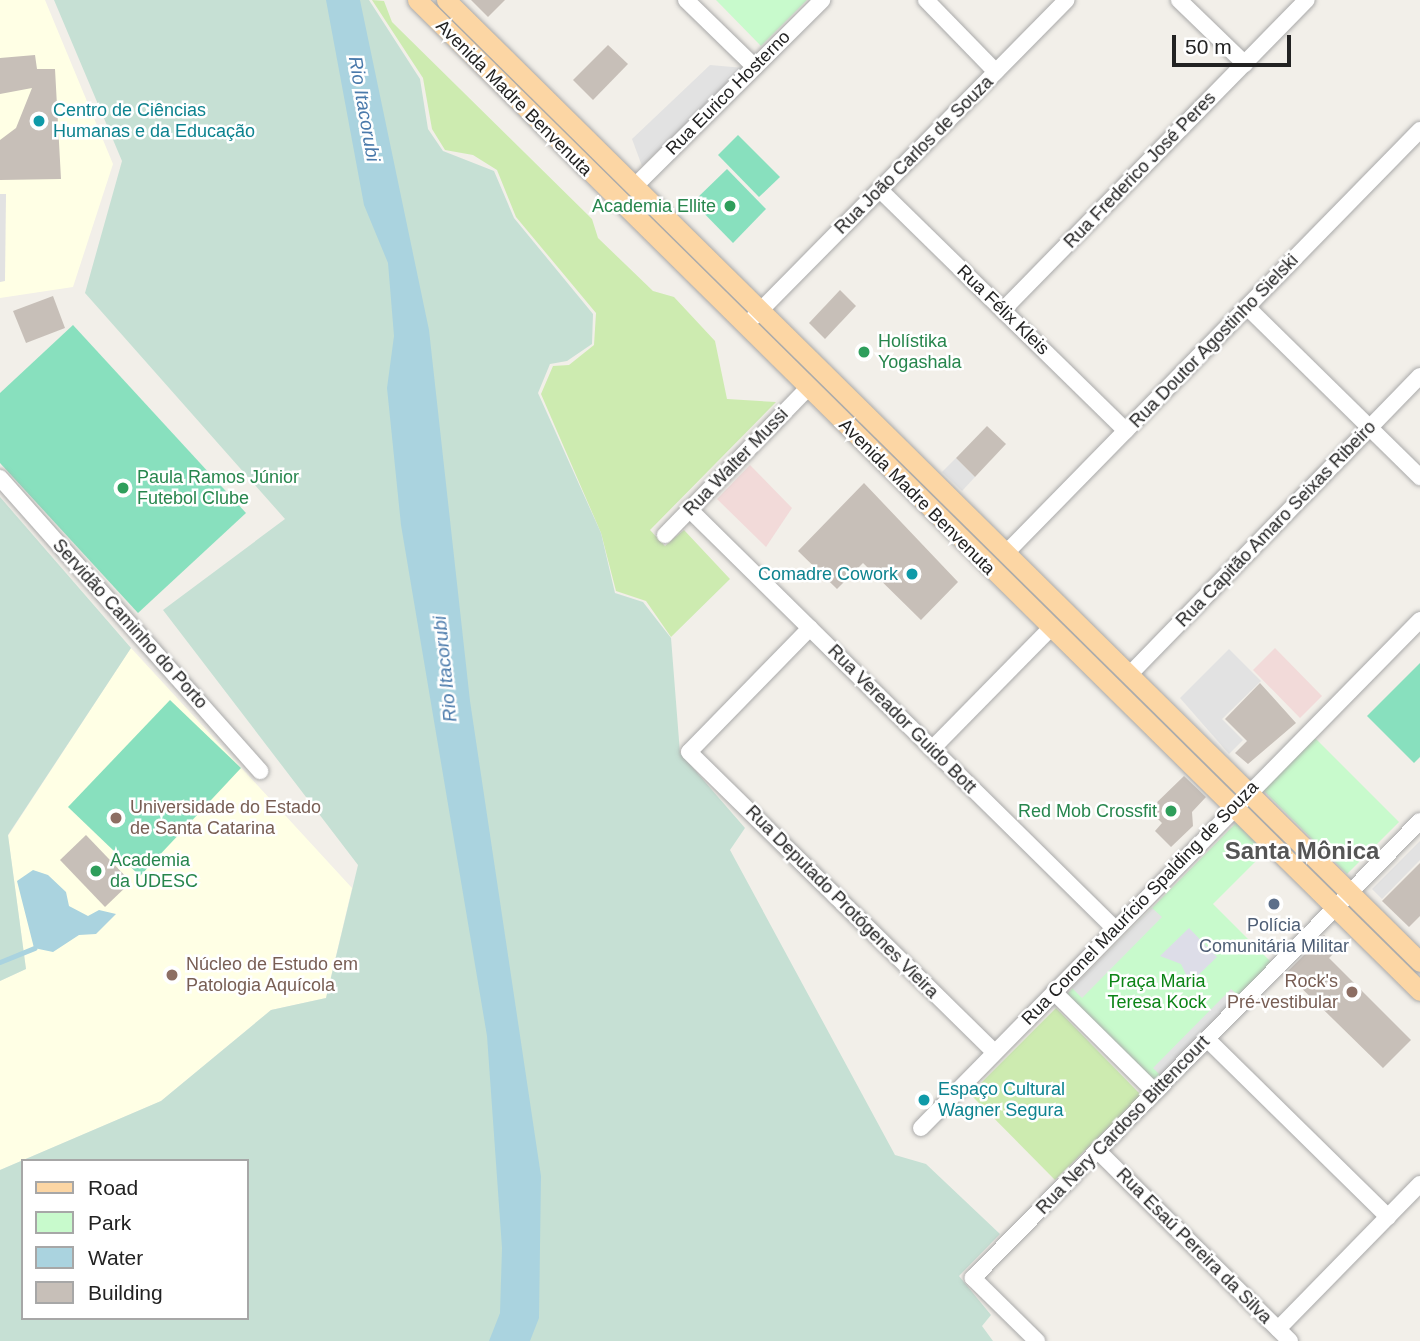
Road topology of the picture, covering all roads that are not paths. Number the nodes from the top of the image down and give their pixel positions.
1 (417, 0) edge
2 (446, 0) edge
3 (686, 0) edge
4 (822, 0) edge
5 (926, 0) edge
6 (1067, 0) edge
7 (1179, 0) edge
8 (1307, 0) edge
9 (1245, 64) junction
10 (755, 67) junction
11 (996, 72) junction
12 (1420, 130) edge
13 (635, 186) junction
14 (880, 190) junction
15 (617, 202) junction
16 (1247, 307) junction
17 (760, 309) junction
18 (1003, 310) junction
19 (744, 327) junction
20 (1420, 376) edge
21 (807, 389) junction
22 (1370, 428) junction
23 (1126, 431) junction
24 (1420, 477) edge
25 (0, 478) edge
26 (690, 509) junction
27 (665, 534) dead end
28 (1008, 551) junction
29 (1420, 620) edge
30 (810, 628) junction
31 (1049, 629) junction
32 (1132, 672) junction
33 (932, 749) junction
34 (260, 771) dead end
35 (1250, 791) junction
36 (1233, 809) junction
37 (1420, 821) edge
38 (1350, 894) junction
39 (1335, 908) junction
40 (1115, 929) junction
41 (1420, 962) edge
42 (1420, 991) edge
43 (1054, 992) junction
44 (1207, 1039) junction
45 (994, 1052) junction
46 (1155, 1092) junction
47 (921, 1128) dead end
48 (1098, 1151) junction
49 (1420, 1184) edge
50 (1388, 1217) junction
51 (1278, 1329) junction
52 (1037, 1341) edge
53 (1290, 1341) edge

1 - 15 main road, Avenida Madre Benvenuta
2 - 13 main road, Avenida Madre Benvenuta
3 - 10 street
4 - 10 street, Rua Eurico Hosterno
5 - 11 street
6 - 11 street, Rua João Carlos de Souza
7 - 9 street
8 - 9 street, Rua Frederico José Peres
9 - 18 street, Rua Frederico José Peres
10 - 13 street, Rua Eurico Hosterno
11 - 14 street, Rua João Carlos de Souza
12 - 16 street, Rua Doutor Agostinho Sielski
13 - 15 main road
13 - 17 main road, Avenida Madre Benvenuta
14 - 17 street, Rua João Carlos de Souza
14 - 18 street, Rua Félix Kleis
15 - 19 main road, Avenida Madre Benvenuta
16 - 22 street
16 - 23 street, Rua Doutor Agostinho Sielski
17 - 19 street, Rua João Carlos de Souza
17 - 28 main road, Avenida Madre Benvenuta
18 - 23 street, Rua Félix Kleis
19 - 21 main road, Avenida Madre Benvenuta
20 - 22 street, Rua Capitão Amaro Seixas Ribeiro
21 - 26 street, Rua Walter Mussi
21 - 31 main road, Avenida Madre Benvenuta
22 - 24 street
22 - 32 street, Rua Capitão Amaro Seixas Ribeiro
23 - 28 street, Rua Doutor Agostinho Sielski
25 - 34 street, Servidão Caminho do Porto
26 - 27 street, Rua Walter Mussi
26 - 30 street, Rua Vereador Guido Bott
28 - 32 main road, Avenida Madre Benvenuta
29 - 35 street, Rua Coronel Maurício Spalding de Souza
30 - 33 street, Rua Vereador Guido Bott
30 - 45 street, Rua Deputado Protógenes Vieira
31 - 33 street
31 - 36 main road, Avenida Madre Benvenuta
32 - 35 main road, Avenida Madre Benvenuta
33 - 40 street, Rua Vereador Guido Bott
35 - 36 street, Rua Coronel Maurício Spalding de Souza
35 - 38 main road, Avenida Madre Benvenuta
36 - 39 main road, Avenida Madre Benvenuta
36 - 40 street, Rua Coronel Maurício Spalding de Souza
37 - 38 street, Rua Nery Cardoso Bittencourt
38 - 39 street, Rua Nery Cardoso Bittencourt
38 - 41 main road, Avenida Madre Benvenuta
39 - 42 main road, Avenida Madre Benvenuta
39 - 44 street, Rua Nery Cardoso Bittencourt
40 - 43 street, Rua Coronel Maurício Spalding de Souza
43 - 45 street, Rua Coronel Maurício Spalding de Souza
43 - 46 street
44 - 46 street, Rua Nery Cardoso Bittencourt
44 - 50 street
45 - 47 street, Rua Coronel Maurício Spalding de Souza
46 - 48 street, Rua Nery Cardoso Bittencourt
48 - 51 street, Rua Esaú Pereira da Silva
48 - 52 street, Rua Nery Cardoso Bittencourt
49 - 50 street
50 - 51 street
51 - 53 street, Rua Esaú Pereira da Silva

